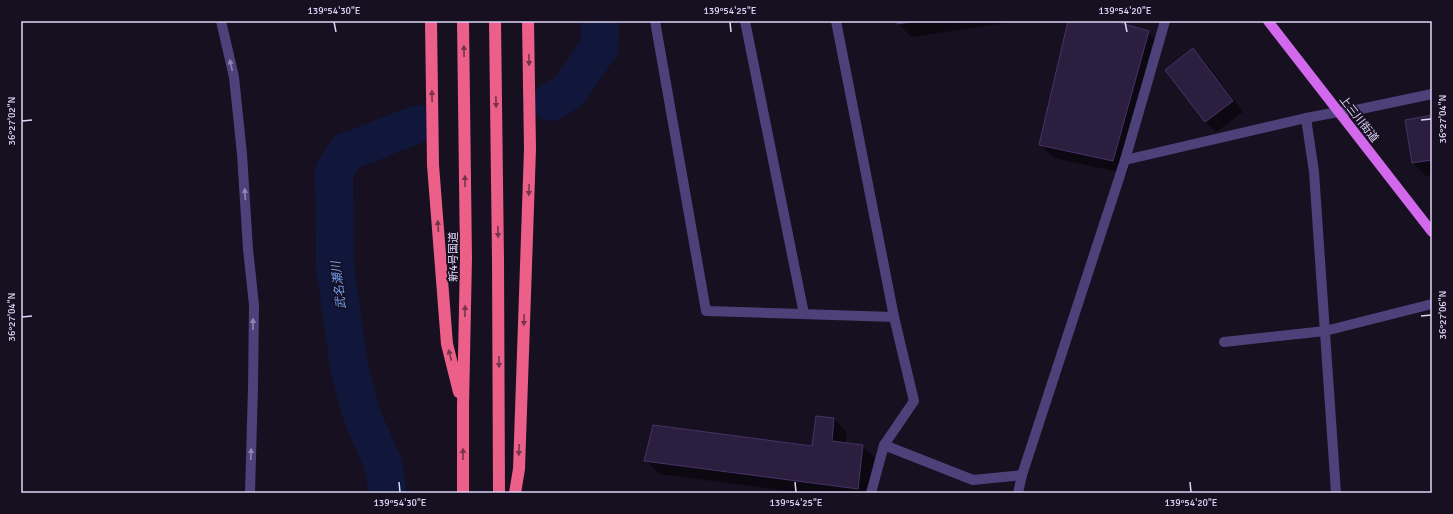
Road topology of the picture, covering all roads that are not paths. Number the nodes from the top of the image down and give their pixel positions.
1 (221, 21) edge
2 (431, 21) edge
3 (463, 21) edge
4 (495, 21) edge
5 (528, 21) edge
6 (655, 21) edge
7 (745, 21) edge
8 (836, 21) edge
9 (1165, 21) edge
10 (1268, 21) edge
11 (1432, 94) edge
12 (1338, 112) junction
13 (1306, 118) junction
14 (1125, 160) junction
15 (1432, 232) edge
16 (1432, 304) edge
17 (804, 314) junction
18 (894, 317) junction
19 (1325, 331) junction
20 (1224, 342) dead end
21 (463, 406) junction
22 (884, 445) junction
23 (1022, 475) junction
24 (250, 493) edge
25 (463, 493) edge
26 (499, 493) edge
27 (515, 493) edge
28 (871, 493) edge
29 (1018, 493) edge
30 (1336, 493) edge

24 -> 1 street
21 -> 2 highway
21 -> 3 highway, 新4号国道
4 -> 26 highway
5 -> 27 highway
6 - 17 street
7 - 17 street
8 - 18 street
9 - 14 street
10 - 12 main road, 上三川街道
11 - 12 street
12 - 13 street
12 - 15 main road, 上三川街道
13 - 14 street
13 - 19 street
14 - 23 street
16 - 19 street
17 - 18 street
18 - 22 street
19 - 20 street
19 - 30 street
25 -> 21 highway, 新4号国道
22 - 23 street
22 - 28 street
23 - 29 street

